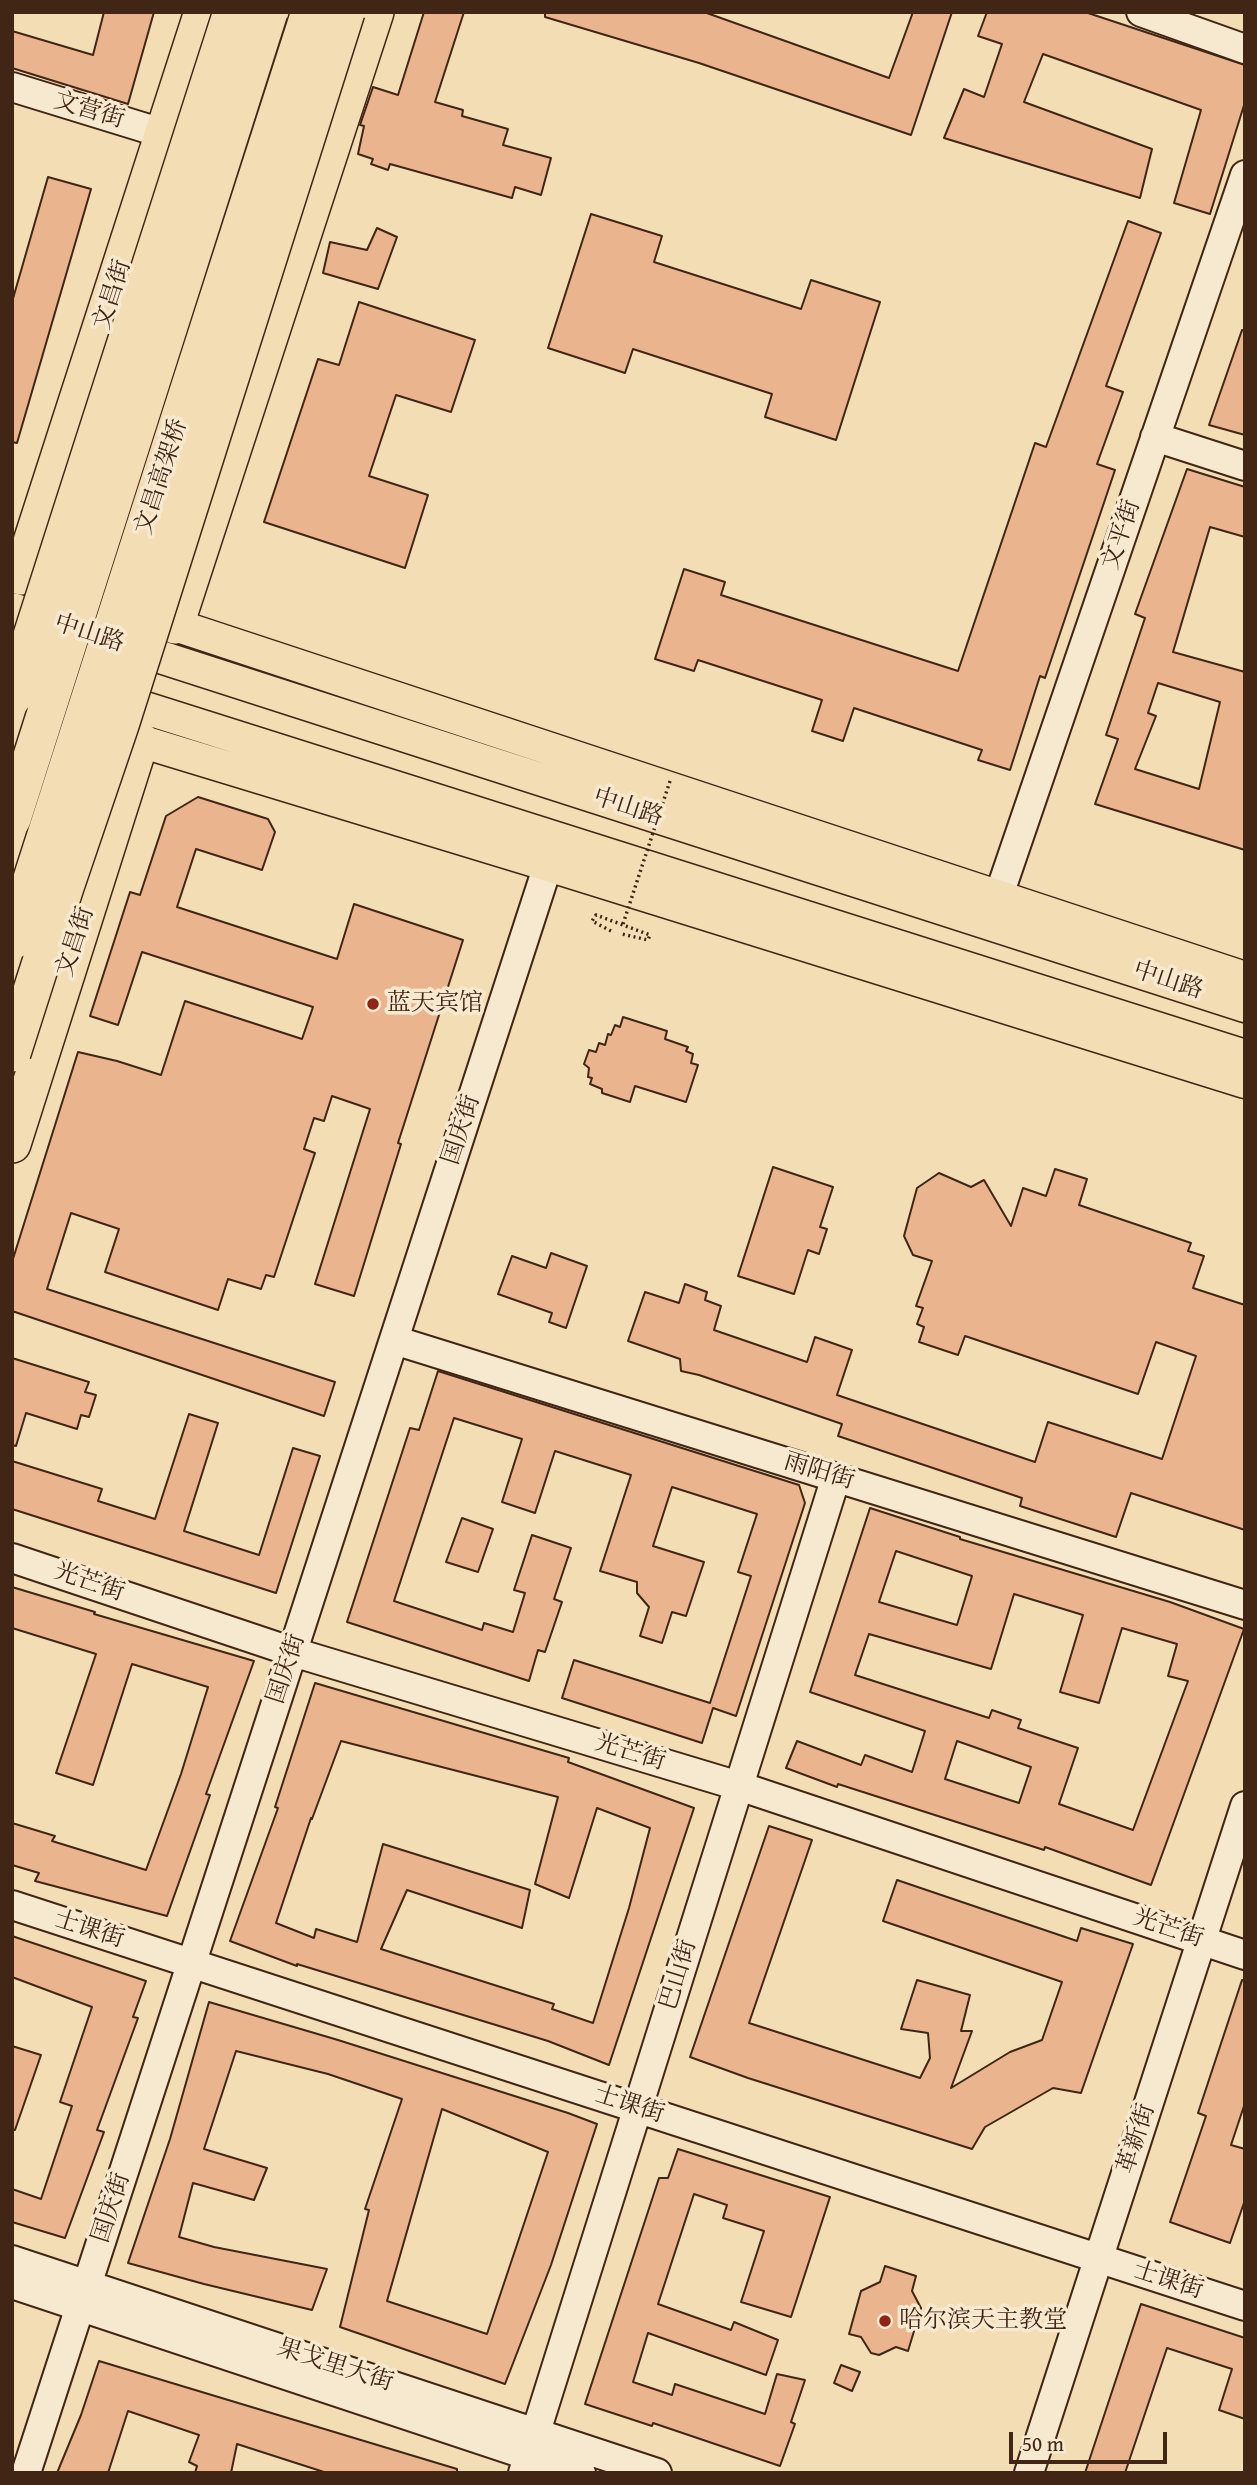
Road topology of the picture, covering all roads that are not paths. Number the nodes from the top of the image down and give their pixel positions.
1 (203, 12) edge
2 (232, 12) edge
3 (269, 12) edge
4 (310, 12) edge
5 (346, 12) edge
6 (375, 12) edge
7 (1140, 12) edge
8 (1245, 49) edge
9 (12, 88) edge
10 (165, 134) junction
11 (1245, 175) edge
12 (1155, 437) junction
13 (1245, 466) edge
14 (117, 491) junction
15 (22, 590) edge
16 (175, 625) junction
17 (12, 666) edge
18 (12, 699) edge
19 (130, 733) junction
20 (52, 817) junction
21 (12, 819) edge
22 (548, 865) junction
23 (999, 895) junction
24 (12, 941) edge
25 (1245, 978) edge
26 (1245, 1006) edge
27 (12, 1053) edge
28 (1245, 1056) edge
29 (1245, 1082) edge
30 (12, 1144) edge
31 (394, 1340) junction
32 (836, 1478) junction
33 (12, 1558) edge
34 (1245, 1605) edge
35 (293, 1652) junction
36 (739, 1786) junction
37 (1245, 1806) edge
38 (12, 1905) edge
39 (1202, 1940) junction
40 (1245, 1955) edge
41 (192, 1963) junction
42 (638, 2108) junction
43 (1099, 2258) junction
44 (12, 2260) edge
45 (12, 2284) edge
46 (84, 2295) junction
47 (1245, 2306) edge
48 (529, 2454) edge
49 (26, 2473) edge
50 (581, 2473) edge
51 (657, 2473) edge
52 (1029, 2473) edge

1 - 10 highway, 文昌街
2 - 15 highway, bridge
3 - 14 highway, 文昌高架桥, bridge
4 - 20 highway, 文昌高架桥, bridge
5 - 19 highway, bridge
6 - 16 highway
7 - 8 street
9 - 10 street, 文营街
10 - 15 highway, 文昌街
11 - 12 street, 文平街
12 - 13 street
12 - 23 street, 文平街
14 - 15 highway, bridge
14 - 21 highway, 文昌高架桥, bridge
15 - 16 main road
15 - 18 highway, bridge
15 - 26 main road, 中山路
16 - 23 main road
17 - 28 main road, 中山路
18 - 19 main road
19 - 20 highway, bridge
19 - 22 main road
19 - 27 highway, bridge
19 - 30 highway, 文昌街
20 - 24 highway, 文昌高架桥, bridge
22 - 29 main road
22 - 31 street, 国庆街
23 - 25 main road
31 - 32 street, 雨阳街
31 - 35 street, 国庆街
32 - 34 street, 雨阳街
32 - 36 street, 巴山街
33 - 35 street, 光芒街
35 - 36 street, 光芒街
35 - 41 street, 国庆街
36 - 39 street, 光芒街
36 - 42 street, 巴山街
37 - 39 street, 革新街
38 - 41 street, 士课街
39 - 40 street, 光芒街
39 - 43 street, 革新街
41 - 42 street, 士课街
41 - 46 street, 国庆街
42 - 43 street, 士课街
42 - 48 street, 巴山街
43 - 47 street, 士课街
43 - 52 street, 革新街
44 - 46 street, 果戈里大街
45 - 46 street, 果戈里大街
46 - 48 street, 果戈里大街
46 - 49 street, 国庆街
48 - 50 street, 果戈里大街
48 - 51 street, 果戈里大街

